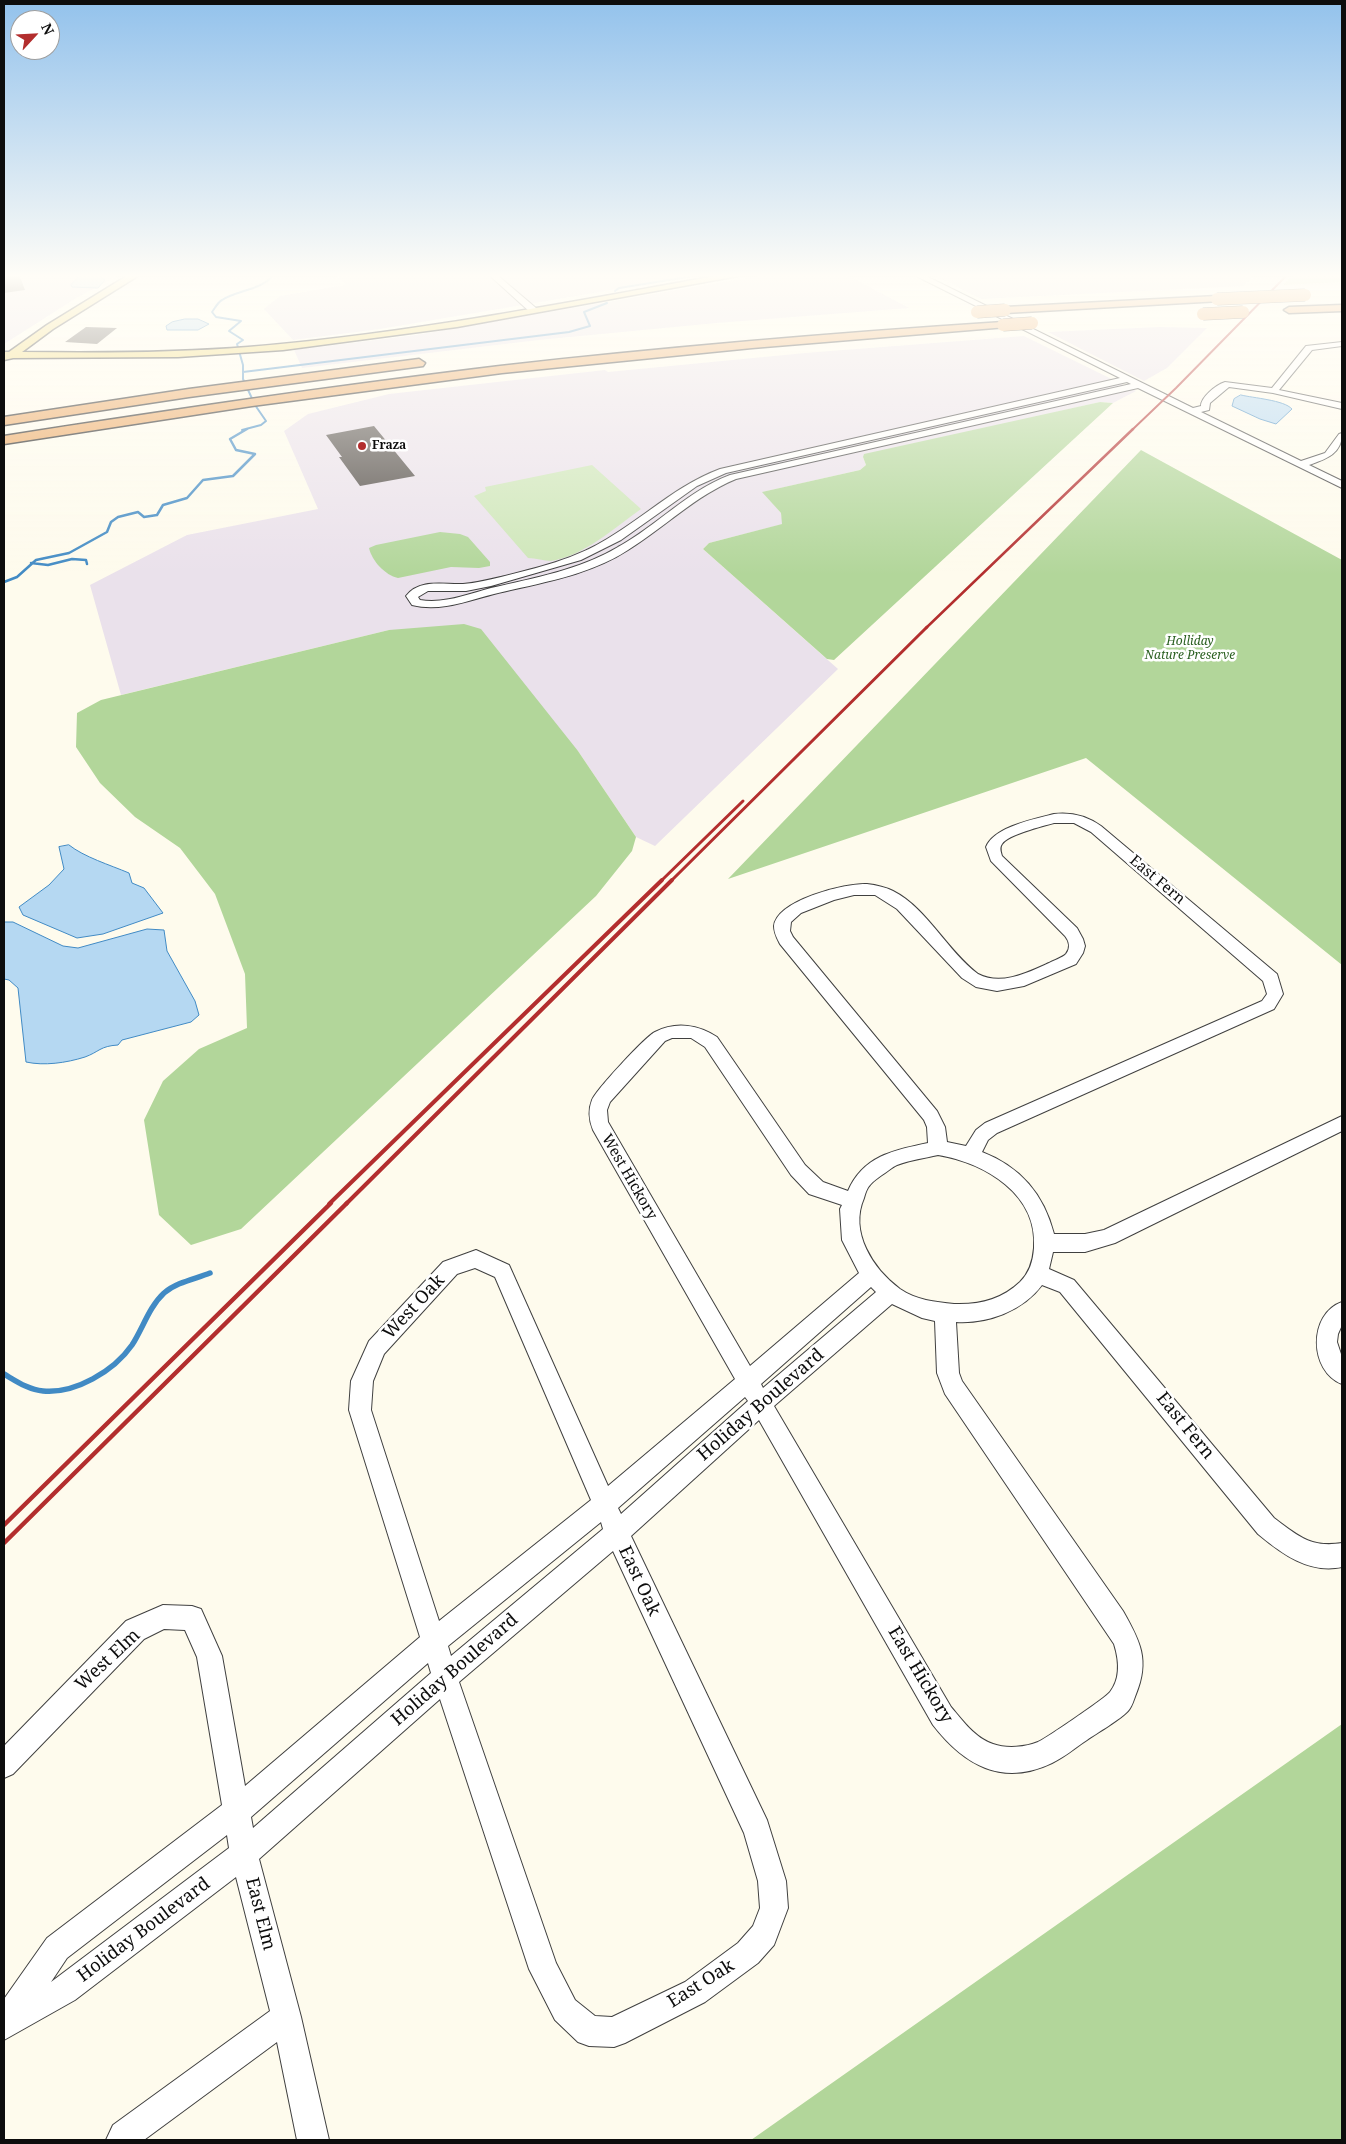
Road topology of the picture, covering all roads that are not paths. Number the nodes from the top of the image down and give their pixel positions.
1 (336, 374) edge
2 (473, 374) edge
3 (1118, 374) edge
4 (1288, 374) edge
5 (1128, 379) junction
6 (1139, 385) junction
7 (1274, 391) junction
8 (1054, 396) junction
9 (1065, 401) junction
10 (1342, 406) edge
11 (1192, 411) junction
12 (980, 412) junction
13 (990, 418) junction
14 (4, 421) edge
15 (894, 431) junction
16 (1342, 436) edge
17 (904, 437) junction
18 (4, 440) edge
19 (766, 460) junction
20 (1300, 465) junction
21 (776, 466) junction
22 (1342, 486) edge
23 (672, 496) junction
24 (687, 500) junction
25 (481, 589) junction
26 (1342, 1123) edge
27 (938, 1148) junction
28 (971, 1154) junction
29 (851, 1200) junction
30 (1046, 1243) junction
31 (1039, 1274) junction
32 (870, 1276) junction
33 (890, 1293) junction
34 (1342, 1311) edge
35 (945, 1313) junction
36 (1342, 1374) edge
37 (746, 1380) junction
38 (761, 1404) junction
39 (605, 1504) junction
40 (617, 1533) junction
41 (1342, 1555) edge
42 (434, 1641) junction
43 (445, 1677) junction
44 (4, 1764) edge
45 (238, 1810) junction
46 (244, 1854) junction
47 (286, 2017) junction
48 (4, 2025) edge
49 (122, 2140) edge
50 (313, 2140) edge

1 - 14 highway
2 - 18 highway, bridge
3 - 5 street
4 - 7 street
5 - 6 street
5 - 8 street
6 - 9 street
6 - 11 street
7 - 10 street
7 - 11 street
8 - 9 street
8 - 12 street
9 - 13 street
11 - 20 street
12 - 13 street
12 - 15 street
13 - 17 street
15 - 17 street
15 - 19 street
16 - 20 street
17 - 21 street
19 - 21 street
19 - 23 street
20 - 22 street
21 - 24 street
23 - 24 street
23 - 25 street
24 - 25 street
25 - 25 street
26 - 30 street
27 - 28 street
27 - 28 street, East Fern
27 - 29 street
28 - 30 street
29 - 32 street
29 - 37 street, West Hickory
30 - 31 street
31 - 35 street
31 - 41 street, East Fern
32 - 33 street
32 - 37 street, Holiday Boulevard
33 - 35 street
33 - 38 street, Holiday Boulevard
34 - 36 street
35 - 38 street, East Hickory
37 - 38 street, East Hickory
37 - 39 street, Holiday Boulevard
38 - 40 street, Holiday Boulevard
39 - 40 street, East Oak
39 - 42 street, Holiday Boulevard
39 - 42 street, West Oak
40 - 43 street, Holiday Boulevard
40 - 43 street, East Oak
42 - 43 street, East Oak
42 - 45 street, Holiday Boulevard
43 - 46 street, Holiday Boulevard
44 - 45 street, West Elm
45 - 46 street, East Elm
45 - 48 street, Holiday Boulevard
46 - 47 street, East Elm
46 - 48 street, Holiday Boulevard
47 - 49 street
47 - 50 street, East Elm

